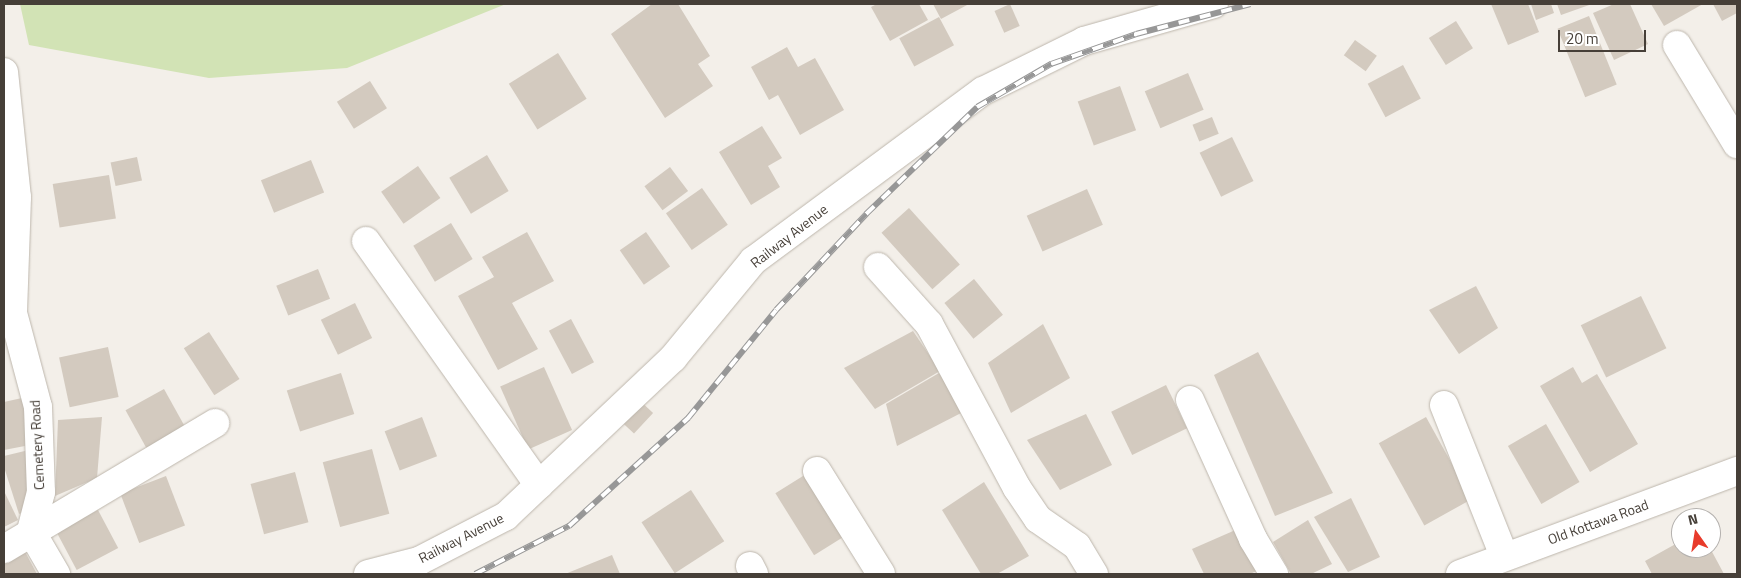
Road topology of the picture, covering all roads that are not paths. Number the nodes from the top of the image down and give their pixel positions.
1 (1214, 4) edge
2 (1677, 44) dead end
3 (4, 72) edge
4 (1737, 144) edge
5 (366, 240) dead end
6 (878, 267) dead end
7 (1190, 400) dead end
8 (1444, 405) dead end
9 (215, 423) dead end
10 (817, 471) dead end
11 (1737, 471) edge
12 (539, 485) junction
13 (32, 531) junction
14 (4, 549) edge
15 (1504, 556) junction
16 (56, 574) edge
17 (368, 574) edge
18 (881, 574) edge
19 (1094, 574) edge
20 (1274, 574) edge
21 (1460, 574) edge

1 - 12 street, Railway Avenue
2 - 4 street
3 - 13 street, Cemetery Road
5 - 12 street
6 - 19 street
7 - 20 street
8 - 15 street
9 - 13 street
10 - 18 street
11 - 15 street, Old Kottawa Road
12 - 17 street, Railway Avenue
13 - 14 street
13 - 16 street
15 - 21 street, Old Kottawa Road

